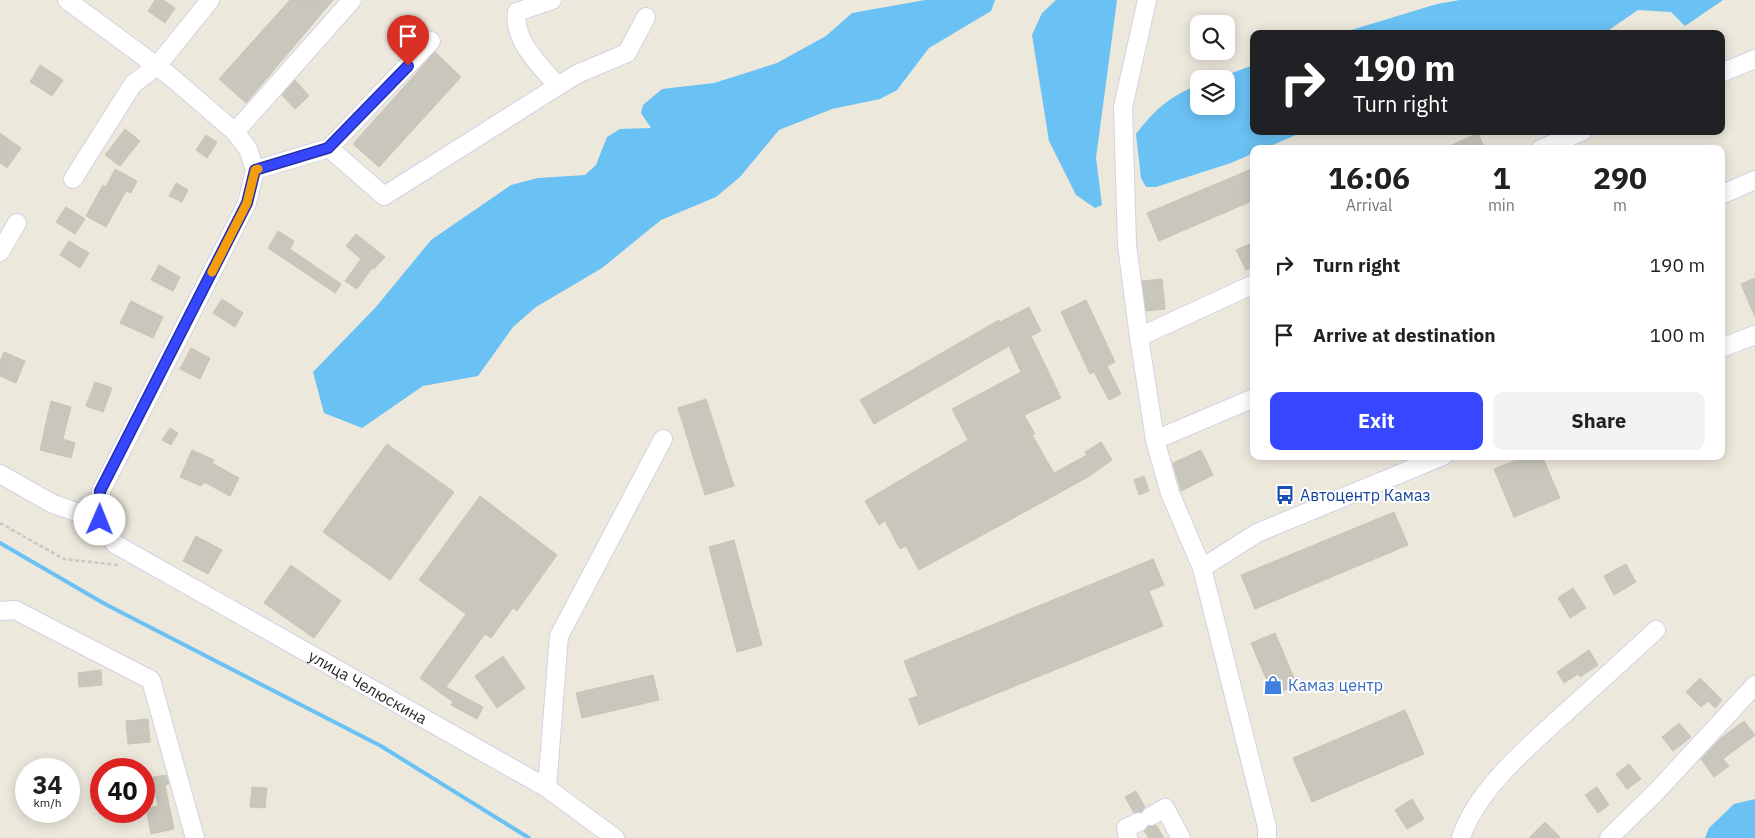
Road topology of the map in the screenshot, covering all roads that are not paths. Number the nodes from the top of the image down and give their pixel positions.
1 (67, 0) edge
2 (210, 0) edge
3 (352, 0) edge
4 (552, 0) edge
5 (1147, 0) edge
6 (646, 17) dead end
7 (431, 41) dead end
8 (1755, 59) edge
9 (157, 66) junction
10 (1725, 71) edge
11 (558, 86) junction
12 (235, 132) junction
13 (1574, 135) edge
14 (1550, 145) edge
15 (328, 148) junction
16 (255, 170) junction
17 (73, 179) dead end
18 (1755, 180) edge
19 (1725, 193) edge
20 (17, 223) dead end
21 (0, 252) edge
22 (1250, 286) edge
23 (1755, 335) edge
24 (1139, 337) junction
25 (1725, 346) edge
26 (1250, 400) edge
27 (662, 439) dead end
28 (1155, 440) junction
29 (1434, 460) edge
30 (0, 474) edge
31 (100, 520) junction
32 (1202, 568) junction
33 (0, 611) edge
34 (1656, 630) dead end
35 (1755, 684) edge
36 (546, 788) junction
37 (195, 838) edge
38 (615, 838) edge
39 (1128, 838) edge
40 (1181, 838) edge
41 (1267, 838) edge
42 (1461, 838) edge
43 (1609, 838) edge

1 - 9 street
2 - 9 street
3 - 12 street
4 - 11 street
5 - 24 street
6 - 11 street
7 - 15 street
8 - 10 street
9 - 12 street
9 - 17 street
11 - 15 street
12 - 16 street
13 - 14 street
15 - 16 street
16 - 31 street
18 - 19 street
20 - 21 street
22 - 24 street
23 - 25 street
24 - 28 street
26 - 28 street
27 - 36 street
28 - 32 street
29 - 32 street
30 - 31 street
31 - 36 street, улица Челюскина
32 - 41 street
33 - 37 street
34 - 42 street
35 - 43 street
36 - 38 street, улица Челюскина
39 - 40 street

